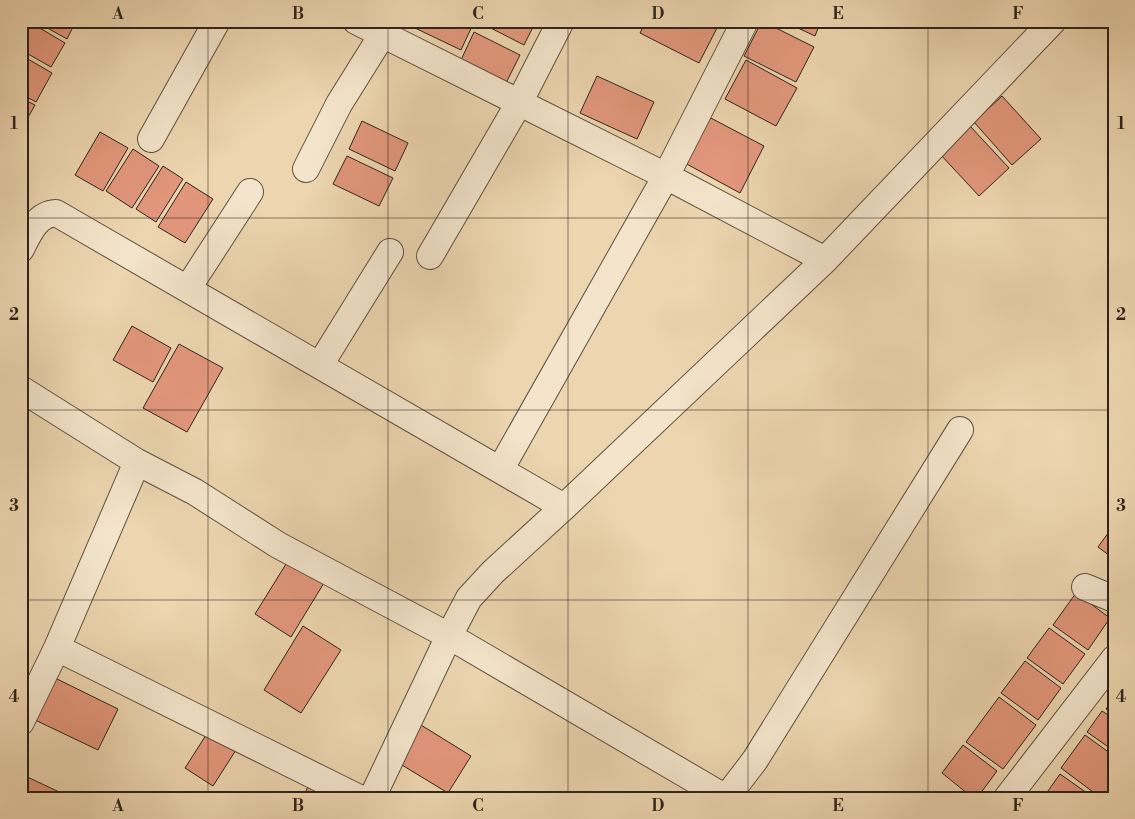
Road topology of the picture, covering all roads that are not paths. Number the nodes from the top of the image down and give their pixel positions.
1 (217, 21) edge
2 (356, 21) edge
3 (561, 21) edge
4 (746, 21) edge
5 (1053, 21) edge
6 (386, 28) edge
7 (519, 102) junction
8 (152, 139) dead end
9 (306, 170) dead end
10 (666, 176) junction
11 (250, 192) dead end
12 (21, 249) edge
13 (390, 252) dead end
14 (430, 256) dead end
15 (825, 260) junction
16 (188, 288) junction
17 (320, 365) junction
18 (21, 390) edge
19 (960, 430) dead end
20 (137, 462) junction
21 (500, 470) junction
22 (564, 507) junction
23 (1085, 587) dead end
24 (1114, 599) edge
25 (449, 636) junction
26 (57, 648) junction
27 (1114, 659) edge
28 (21, 722) edge
29 (359, 798) edge
30 (372, 798) edge
31 (726, 798) edge
32 (1007, 798) edge

1 - 8 street
2 - 6 street
3 - 7 street
4 - 10 street
5 - 15 street
6 - 7 street
6 - 9 street
7 - 10 street
7 - 14 street
10 - 15 street
10 - 21 street
11 - 16 street
12 - 16 street
13 - 17 street
15 - 22 street
16 - 17 street
17 - 21 street
18 - 20 street
19 - 31 street
20 - 25 street
20 - 26 street
21 - 22 street
22 - 25 street
23 - 24 street
25 - 30 street
25 - 31 street
26 - 28 street
26 - 29 street
27 - 32 street

